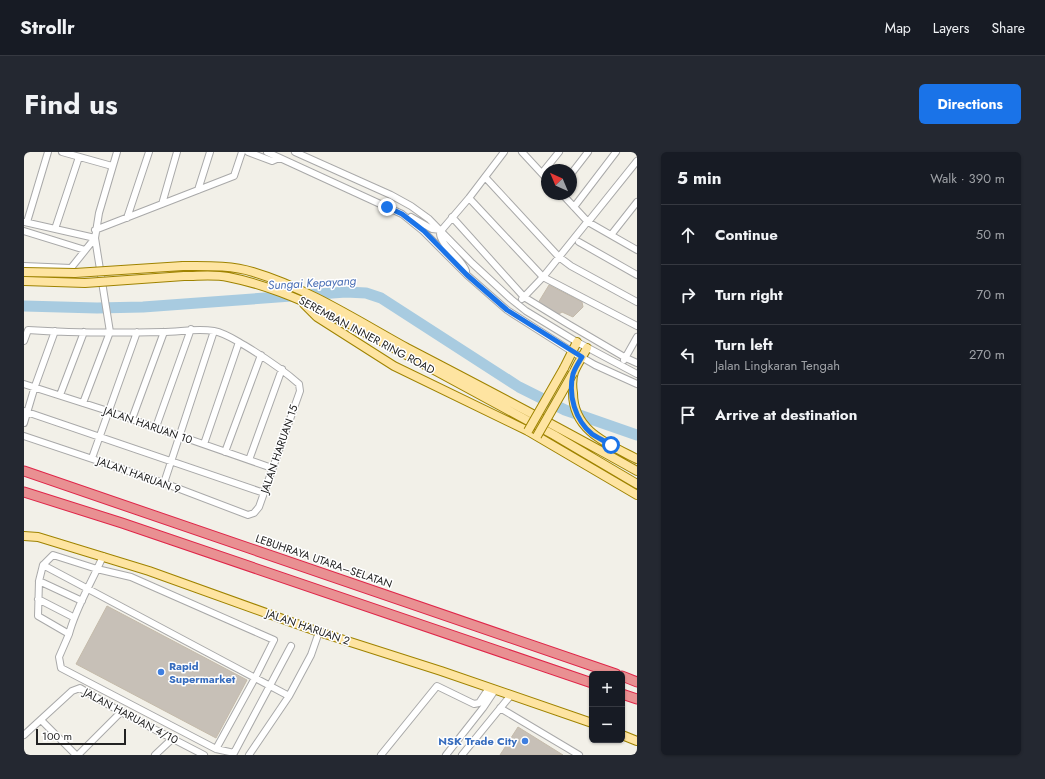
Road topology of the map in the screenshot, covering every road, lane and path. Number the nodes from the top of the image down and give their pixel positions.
1 (48, 152) edge
2 (62, 152) edge
3 (117, 152) edge
4 (150, 152) edge
5 (177, 152) edge
6 (210, 152) edge
7 (242, 152) edge
8 (248, 152) edge
9 (267, 152) edge
10 (295, 152) edge
11 (504, 152) edge
12 (522, 152) edge
13 (559, 152) edge
14 (588, 152) edge
15 (616, 152) edge
16 (79, 157) junction
17 (279, 158) junction
18 (637, 162) edge
19 (549, 164) edge
20 (112, 166) junction
21 (577, 166) edge
22 (541, 172) edge
23 (485, 177) junction
24 (198, 190) junction
25 (469, 198) junction
26 (568, 200) edge
27 (637, 202) edge
28 (162, 204) junction
29 (574, 206) junction
30 (402, 214) junction
31 (127, 218) junction
32 (452, 218) junction
33 (26, 222) edge
34 (588, 222) junction
35 (55, 229) junction
36 (95, 230) junction
37 (441, 230) junction
38 (24, 231) edge
39 (611, 235) junction
40 (95, 238) junction
41 (579, 242) dead end
42 (86, 250) junction
43 (637, 250) edge
44 (559, 257) junction
45 (24, 266) edge
46 (24, 272) edge
47 (467, 275) junction
48 (637, 275) edge
49 (543, 277) junction
50 (24, 281) edge
51 (524, 297) junction
52 (300, 300) junction
53 (637, 302) edge
54 (517, 304) junction
55 (333, 312) junction
56 (637, 326) edge
57 (191, 329) junction
58 (55, 331) junction
59 (214, 331) junction
60 (84, 332) junction
61 (110, 332) junction
62 (137, 332) junction
63 (164, 332) junction
64 (637, 337) edge
65 (24, 341) edge
66 (239, 342) junction
67 (577, 342) junction
68 (587, 348) junction
69 (572, 351) junction
70 (261, 355) junction
71 (582, 357) junction
72 (626, 358) junction
73 (637, 363) edge
74 (616, 364) junction
75 (282, 369) junction
76 (573, 373) junction
77 (637, 374) edge
78 (24, 384) edge
79 (637, 384) edge
80 (35, 386) junction
81 (60, 395) junction
82 (83, 403) junction
83 (26, 411) edge
84 (108, 411) junction
85 (132, 419) junction
86 (24, 423) edge
87 (156, 427) junction
88 (528, 431) junction
89 (24, 436) edge
90 (99, 436) junction
91 (179, 436) junction
92 (537, 436) junction
93 (204, 444) junction
94 (226, 452) junction
95 (92, 458) junction
96 (637, 459) edge
97 (249, 460) junction
98 (171, 461) junction
99 (272, 468) junction
100 (24, 471) edge
101 (637, 471) edge
102 (164, 483) junction
103 (637, 484) edge
104 (24, 492) edge
105 (264, 493) junction
106 (637, 495) edge
107 (254, 513) joint
108 (24, 536) edge
109 (103, 556) junction
110 (43, 565) junction
111 (96, 569) junction
112 (39, 581) junction
113 (88, 588) junction
114 (38, 599) junction
115 (82, 601) junction
116 (73, 616) junction
117 (319, 632) junction
118 (69, 634) junction
119 (291, 646) dead end
120 (607, 671) edge
121 (625, 677) edge
122 (255, 678) junction
123 (589, 682) edge
124 (637, 682) edge
125 (270, 686) junction
126 (492, 689) junction
127 (511, 695) junction
128 (625, 695) edge
129 (289, 696) junction
130 (637, 699) edge
131 (500, 708) junction
132 (121, 712) junction
133 (40, 720) junction
134 (589, 722) edge
135 (24, 735) edge
136 (625, 736) edge
137 (172, 738) junction
138 (637, 740) edge
139 (216, 749) junction
140 (77, 755) edge
141 (155, 755) edge
142 (204, 755) edge
143 (249, 755) edge
144 (381, 755) edge
145 (446, 755) edge
146 (462, 755) edge
147 (579, 755) edge

1 - 33 street
2 - 16 street
3 - 20 street
4 - 31 street
5 - 28 street
6 - 24 street
7 - 24 street
8 - 17 street
9 - 17 street
10 - 37 street
11 - 23 street
12 - 22 street
13 - 19 street
14 - 21 street
15 - 29 street
16 - 20 street
16 - 35 street
17 - 30 street
18 - 34 street
20 - 36 street
23 - 25 street
23 - 44 street
24 - 28 street
25 - 32 street
25 - 49 street
26 - 29 street
27 - 39 street
28 - 31 street
29 - 34 street
30 - 37 street
30 - 47 street
31 - 36 street
32 - 37 street
32 - 51 street
33 - 35 street
34 - 39 street
34 - 44 street
35 - 40 street
36 - 40 street
37 - 47 street
37 - 54 street
38 - 42 street
39 - 43 street
40 - 42 street
40 - 61 street
41 - 48 street
42 - 45 street
44 - 49 street
44 - 53 street
46 - 55 main road, SEREMBAN INNER RING ROAD, bridge
47 - 69 street
49 - 51 street
49 - 56 street
50 - 52 main road, SEREMBAN INNER RING ROAD, bridge
51 - 54 street
51 - 72 street
52 - 55 main road, SEREMBAN INNER RING ROAD
52 - 88 main road
54 - 67 street
55 - 101 main road, SEREMBAN INNER RING ROAD
55 - 103 main road, SEREMBAN INNER RING ROAD
57 - 59 street
57 - 63 street
57 - 87 street
58 - 60 street
58 - 65 street
58 - 80 street
59 - 66 street
59 - 91 street
60 - 61 street
60 - 81 street
61 - 62 street
61 - 82 street
62 - 63 street
62 - 84 street
63 - 85 street
64 - 72 street
66 - 70 street
66 - 93 street
67 - 68 street
67 - 69 main road
68 - 71 main road
68 - 74 street
69 - 71 street
69 - 88 main road, bridge
70 - 75 street
70 - 94 street
71 - 76 main road
71 - 79 street
72 - 73 street
72 - 74 street
74 - 77 street
75 - 97 street
75 - 99 street, JALAN HARUAN 15
76 - 92 main road, bridge
76 - 96 main road
78 - 80 street, JALAN HARUAN 10
80 - 81 street, JALAN HARUAN 10
80 - 83 street
81 - 82 street, JALAN HARUAN 10
82 - 84 street, JALAN HARUAN 10
83 - 86 street
83 - 90 street
84 - 85 street, JALAN HARUAN 10
84 - 90 street
85 - 87 street, JALAN HARUAN 10
87 - 91 street, JALAN HARUAN 10
88 - 92 main road, bridge
89 - 95 street, JALAN HARUAN 9
90 - 95 street
90 - 98 street
91 - 93 street, JALAN HARUAN 10
91 - 98 street
92 - 106 main road
93 - 94 street, JALAN HARUAN 10
94 - 97 street, JALAN HARUAN 10
95 - 102 street, JALAN HARUAN 9
97 - 99 street, JALAN HARUAN 10
98 - 102 street
98 - 105 street
99 - 105 street, JALAN HARUAN 15
100 - 120 highway, LEBUHRAYA UTARA–SELATAN
102 - 107 street, JALAN HARUAN 9
104 - 123 highway
105 - 107 street, JALAN HARUAN 15
108 - 109 main road, JALAN HARUAN 2
109 - 111 street
109 - 117 main road, JALAN HARUAN 2
110 - 111 street
110 - 112 street
110 - 113 street
111 - 113 street
111 - 122 street
112 - 114 street
112 - 115 street
113 - 115 street
113 - 122 street
114 - 116 street
114 - 118 street
115 - 116 street
116 - 118 street
117 - 126 main road, JALAN HARUAN 2
117 - 129 street
118 - 139 street
119 - 125 street
121 - 124 highway
122 - 125 street
122 - 139 street
125 - 129 street
125 - 139 street
126 - 127 main road, JALAN HARUAN 2
126 - 144 street
126 - 145 street
127 - 131 street
127 - 134 main road, JALAN HARUAN 2
128 - 130 highway
129 - 143 street
131 - 146 street
131 - 147 street
132 - 133 street, JALAN HARUAN 4/10
132 - 137 street, JALAN HARUAN 4/10
132 - 140 street
133 - 135 street, JALAN HARUAN 4/10
133 - 140 street
136 - 138 main road
137 - 141 street
137 - 142 street, JALAN HARUAN 4/10

